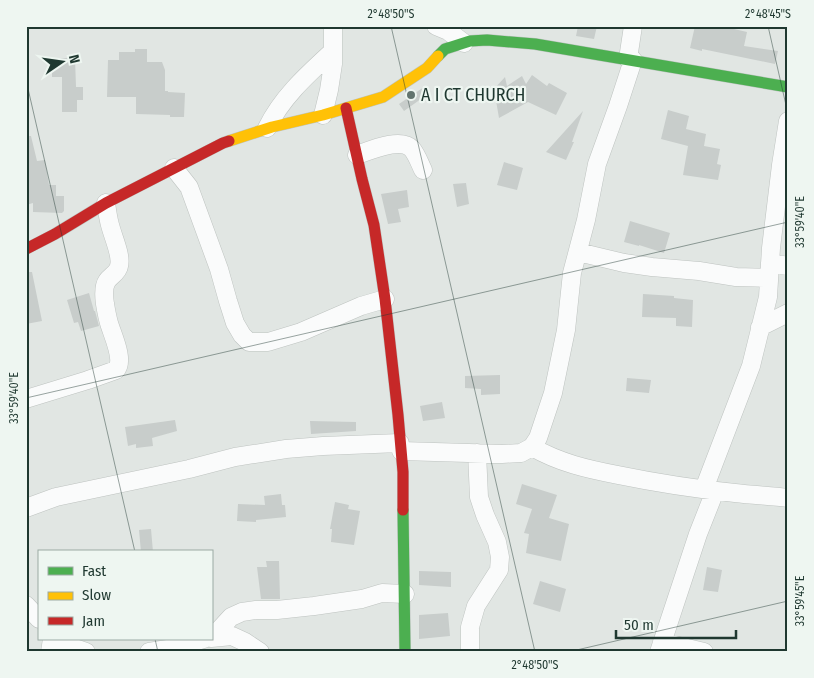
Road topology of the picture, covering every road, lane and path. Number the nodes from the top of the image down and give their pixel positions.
1 (333, 26) edge
2 (436, 26) edge
3 (633, 26) edge
4 (464, 43) junction
5 (333, 51) junction
6 (630, 60) junction
7 (788, 87) edge
8 (346, 108) junction
9 (323, 116) junction
10 (788, 122) edge
11 (267, 128) junction
12 (357, 155) junction
13 (174, 168) junction
14 (423, 170) dead end
15 (106, 203) junction
16 (26, 249) edge
17 (578, 252) junction
18 (788, 266) edge
19 (769, 271) junction
20 (385, 299) junction
21 (788, 312) edge
22 (760, 327) junction
23 (26, 399) edge
24 (400, 447) junction
25 (532, 447) junction
26 (477, 453) junction
27 (709, 490) junction
28 (788, 498) edge
29 (26, 508) edge
30 (405, 594) junction
31 (26, 605) edge
32 (38, 618) edge
33 (212, 636) edge
34 (62, 640) edge
35 (212, 640) edge
36 (206, 641) edge
37 (661, 647) edge
38 (86, 652) edge
39 (149, 652) edge
40 (260, 652) edge
41 (405, 652) edge
42 (470, 652) edge
43 (704, 652) edge

1 - 5 street
2 - 4 street
3 - 6 street
4 - 6 street
4 - 8 street
5 - 9 street
5 - 11 street
6 - 7 street
6 - 17 street
8 - 9 street
8 - 12 street
9 - 11 street
10 - 19 street
11 - 13 street
12 - 14 street
12 - 20 street
13 - 15 street
13 - 20 street
15 - 16 street
15 - 23 street
17 - 19 street
17 - 25 street
18 - 19 street
19 - 22 street
20 - 24 street
21 - 22 street
22 - 27 street
24 - 26 street
24 - 29 street
24 - 30 street
25 - 26 street
25 - 27 street
26 - 42 street
27 - 28 street
27 - 37 street
30 - 33 street
30 - 41 street
31 - 32 street
34 - 38 street
35 - 40 street
36 - 39 street
37 - 43 street

